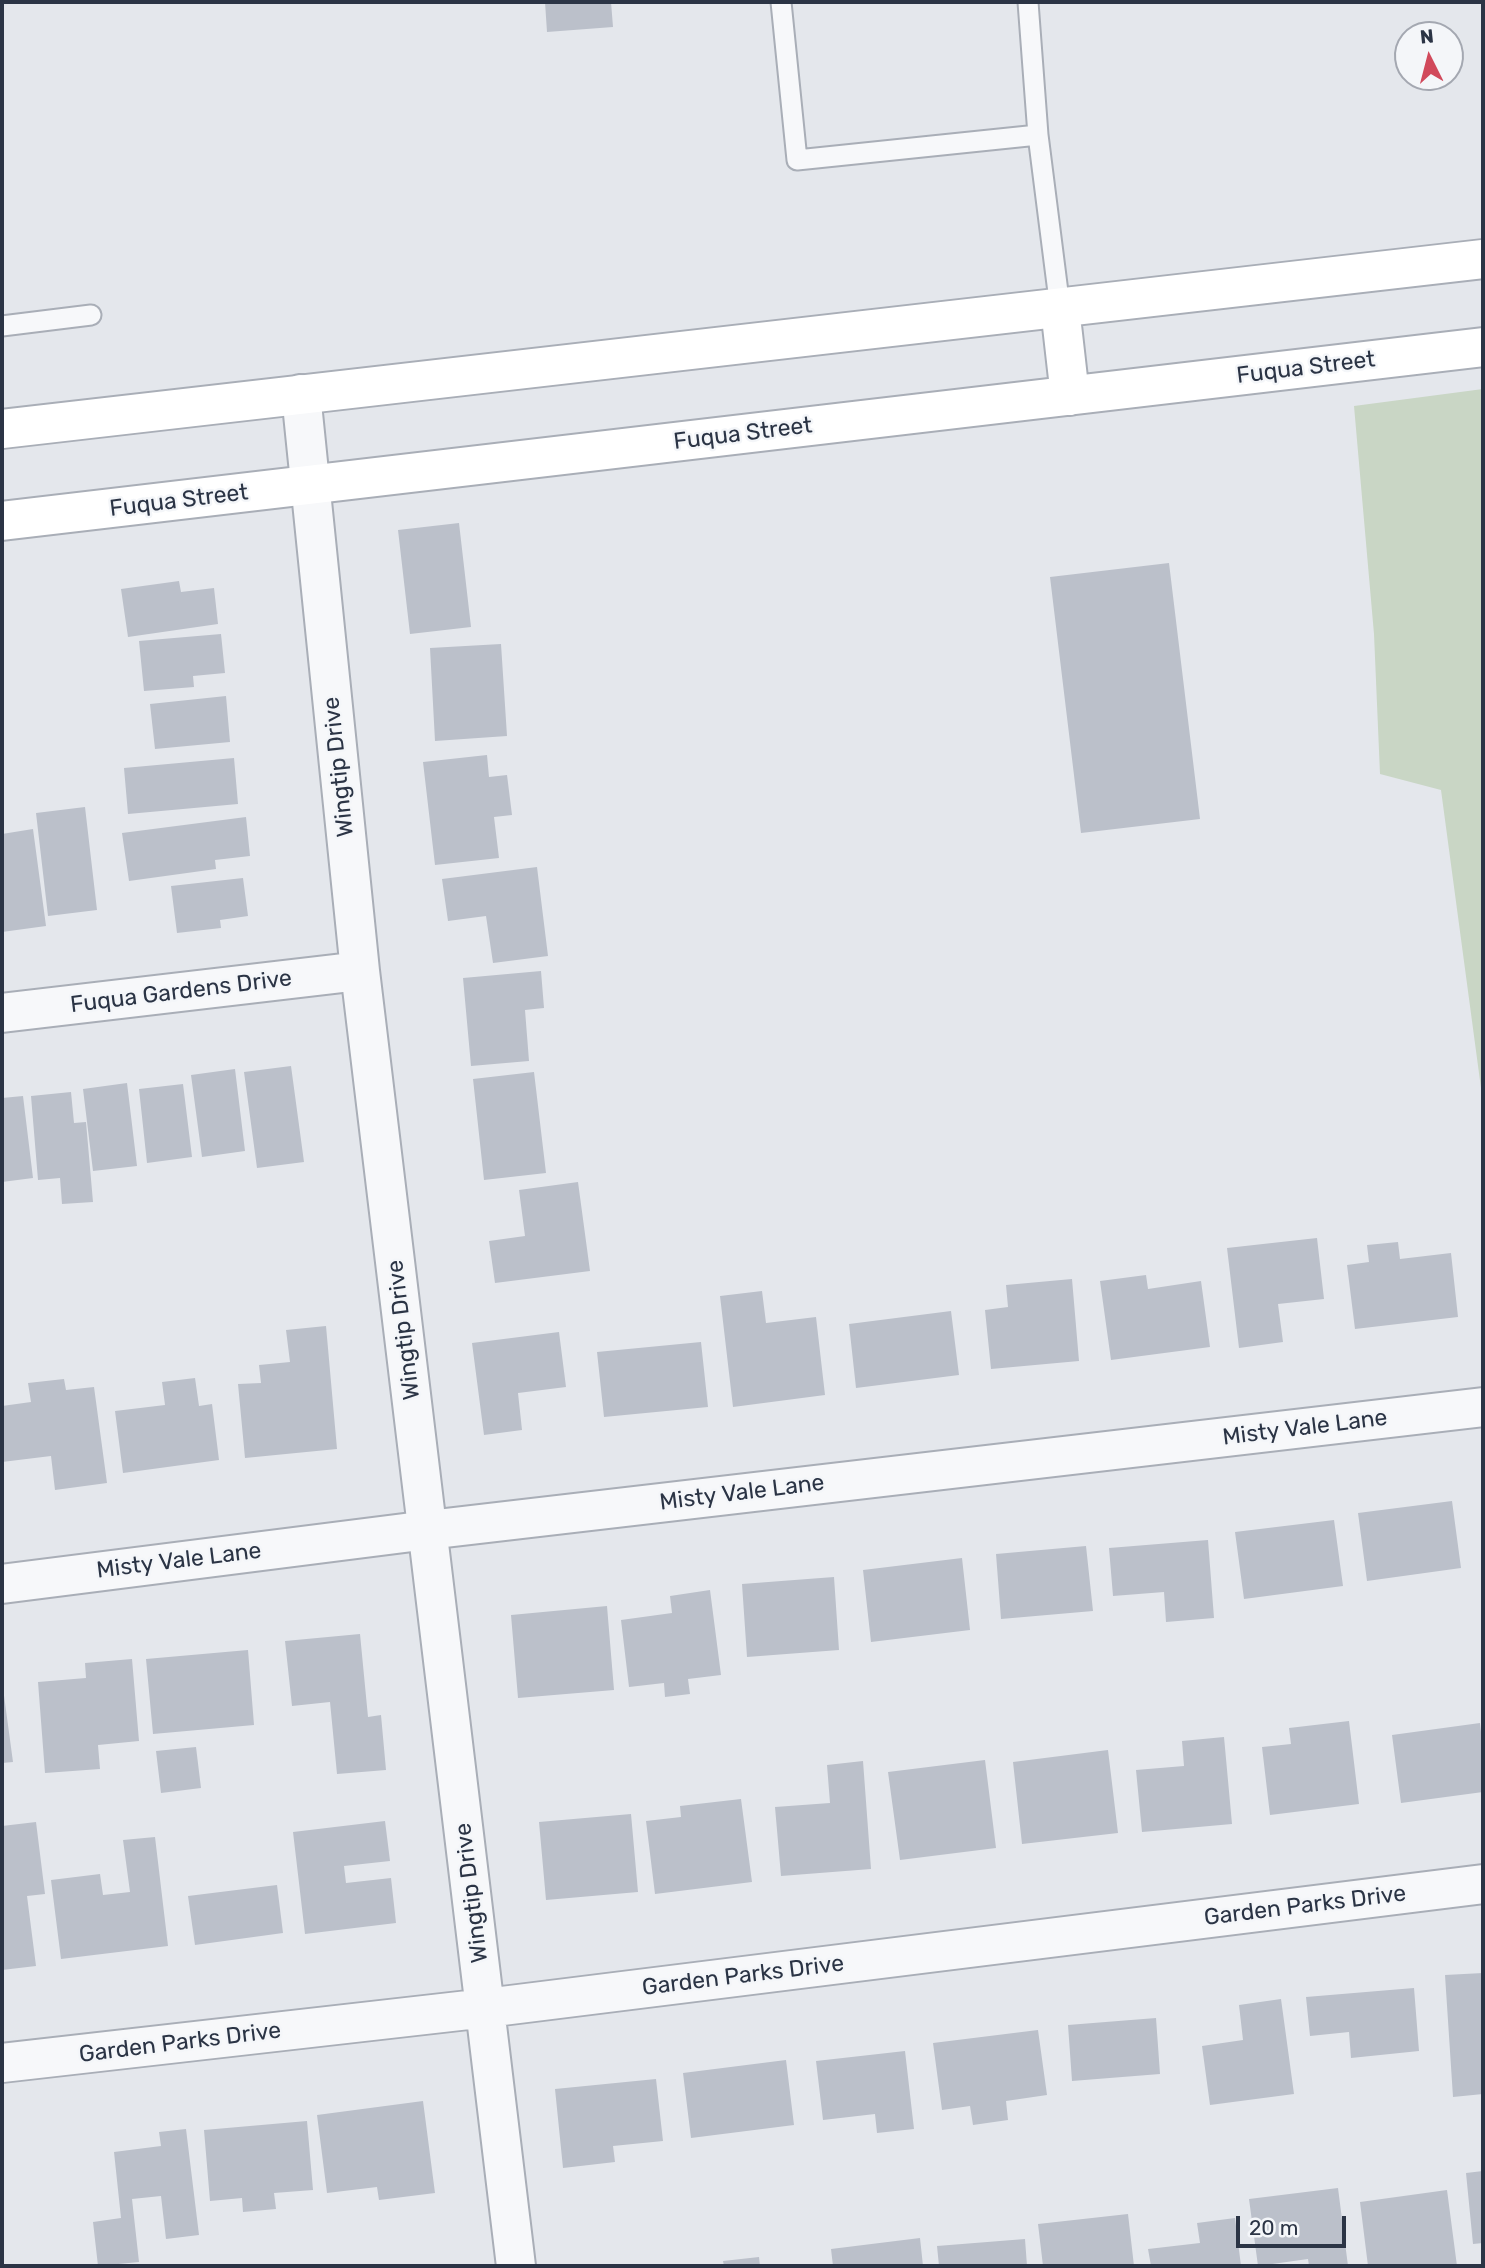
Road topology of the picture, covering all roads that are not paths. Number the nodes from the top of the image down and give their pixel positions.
1 (781, 2) edge
2 (1028, 2) edge
3 (1038, 135) junction
4 (1483, 259) edge
5 (1060, 308) junction
6 (90, 315) dead end
7 (2, 326) edge
8 (1483, 347) edge
9 (301, 394) junction
10 (1070, 396) junction
11 (2, 429) edge
12 (310, 485) junction
13 (2, 522) edge
14 (360, 971) junction
15 (2, 1013) edge
16 (1483, 1407) edge
17 (428, 1530) junction
18 (2, 1584) edge
19 (1483, 1884) edge
20 (486, 2008) junction
21 (2, 2063) edge
22 (516, 2266) edge

1 - 3 lane
2 - 3 lane
3 - 5 lane
4 - 5 main road
5 - 9 main road
5 - 10 main road
6 - 7 lane
8 - 10 main road, Fuqua Street
9 - 11 main road
9 - 12 street, Wingtip Drive
10 - 12 main road, Fuqua Street
12 - 13 main road, Fuqua Street
12 - 14 street, Wingtip Drive
14 - 15 street, Fuqua Gardens Drive
14 - 17 street, Wingtip Drive
16 - 17 street, Misty Vale Lane
17 - 18 street, Misty Vale Lane
17 - 20 street, Wingtip Drive
19 - 20 street, Garden Parks Drive
20 - 21 street, Garden Parks Drive
20 - 22 street, Wingtip Drive

